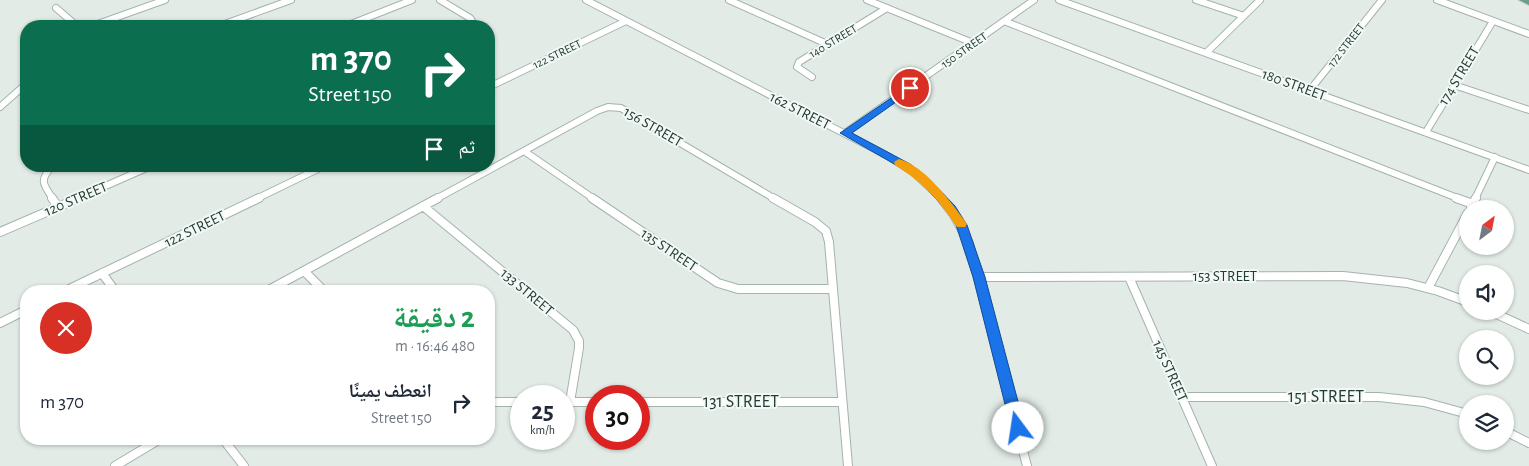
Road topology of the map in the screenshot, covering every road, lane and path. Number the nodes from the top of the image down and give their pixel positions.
1 (165, 0) edge
2 (291, 0) edge
3 (412, 0) edge
4 (440, 0) edge
5 (586, 0) edge
6 (730, 0) edge
7 (867, 0) edge
8 (1034, 0) edge
9 (1059, 0) edge
10 (1196, 0) edge
11 (1260, 0) edge
12 (1382, 0) edge
13 (1437, 0) edge
14 (1523, 0) edge
15 (1529, 2) edge
16 (56, 8) dead end
17 (887, 8) junction
18 (1244, 16) junction
19 (69, 20) edge
20 (107, 20) edge
21 (236, 20) edge
22 (361, 20) edge
23 (471, 20) edge
24 (626, 20) junction
25 (1004, 21) junction
26 (1493, 21) junction
27 (1529, 34) edge
28 (827, 44) junction
29 (973, 44) junction
30 (1206, 53) junction
31 (812, 77) dead end
32 (495, 84) edge
33 (1454, 85) junction
34 (20, 89) edge
35 (1310, 90) junction
36 (0, 107) edge
37 (1529, 110) edge
38 (1426, 132) junction
39 (845, 133) junction
40 (524, 151) junction
41 (1495, 157) junction
42 (495, 167) edge
43 (1529, 170) edge
44 (47, 172) edge
45 (137, 172) edge
46 (312, 172) edge
47 (485, 172) edge
48 (1474, 200) edge
49 (1459, 201) edge
50 (423, 206) junction
51 (58, 207) junction
52 (1459, 230) edge
53 (0, 232) edge
54 (304, 271) junction
55 (102, 273) junction
56 (979, 277) junction
57 (1129, 277) junction
58 (77, 285) edge
59 (111, 285) edge
60 (278, 285) edge
61 (318, 285) edge
62 (1428, 288) junction
63 (833, 289) junction
64 (1459, 299) edge
65 (20, 313) edge
66 (1510, 320) edge
67 (0, 323) edge
68 (1529, 329) edge
69 (571, 385) edge
70 (1182, 397) junction
71 (495, 402) edge
72 (510, 402) edge
73 (650, 402) edge
74 (842, 402) junction
75 (1459, 411) edge
76 (1514, 436) edge
77 (1529, 443) edge
78 (150, 445) edge
79 (228, 445) edge
80 (115, 466) edge
81 (244, 466) edge
82 (848, 466) edge
83 (1028, 466) edge
84 (1212, 466) edge

1 - 20 street
2 - 21 street
3 - 22 street
4 - 23 street
5 - 24 street, 162 STREET
6 - 28 street
7 - 17 street
8 - 25 street, 150 STREET
9 - 30 street, 180 STREET
10 - 18 street
11 - 18 street
12 - 35 street, 172 STREET
13 - 26 street
14 - 15 main road
16 - 19 street
17 - 28 street, 140 STREET
17 - 29 street
18 - 30 street
24 - 32 street, 122 STREET
24 - 39 street, 162 STREET
25 - 29 street, 150 STREET
25 - 49 street
26 - 27 street
26 - 33 street, 174 STREET
28 - 31 street, 140 STREET
29 - 39 street, 150 STREET
30 - 35 street, 180 STREET
33 - 37 street
33 - 38 street, 174 STREET
34 - 36 street
35 - 38 street, 180 STREET
38 - 41 street, 180 STREET
39 - 56 street, 162 STREET
40 - 42 street, 156 STREET
40 - 63 street, 135 STREET
40 - 63 street, 156 STREET
41 - 43 street, 180 STREET
41 - 48 street
44 - 51 street
45 - 51 street, 120 STREET
46 - 55 street, 122 STREET
47 - 50 street, 156 STREET
50 - 54 street, 156 STREET
50 - 69 street, 133 STREET
51 - 53 street, 120 STREET
52 - 62 street
54 - 60 street, 156 STREET
54 - 61 street
55 - 58 street, 122 STREET
55 - 59 street
56 - 57 street, 153 STREET
56 - 83 street, 162 STREET
57 - 62 street, 153 STREET
57 - 70 street, 145 STREET
62 - 64 street, 153 STREET
63 - 74 street, 156 STREET
65 - 67 street
66 - 68 street
70 - 75 street, 151 STREET
70 - 84 street, 145 STREET
71 - 72 street
73 - 74 street, 131 STREET
74 - 82 street, 156 STREET
76 - 77 street
78 - 80 street
79 - 81 street

